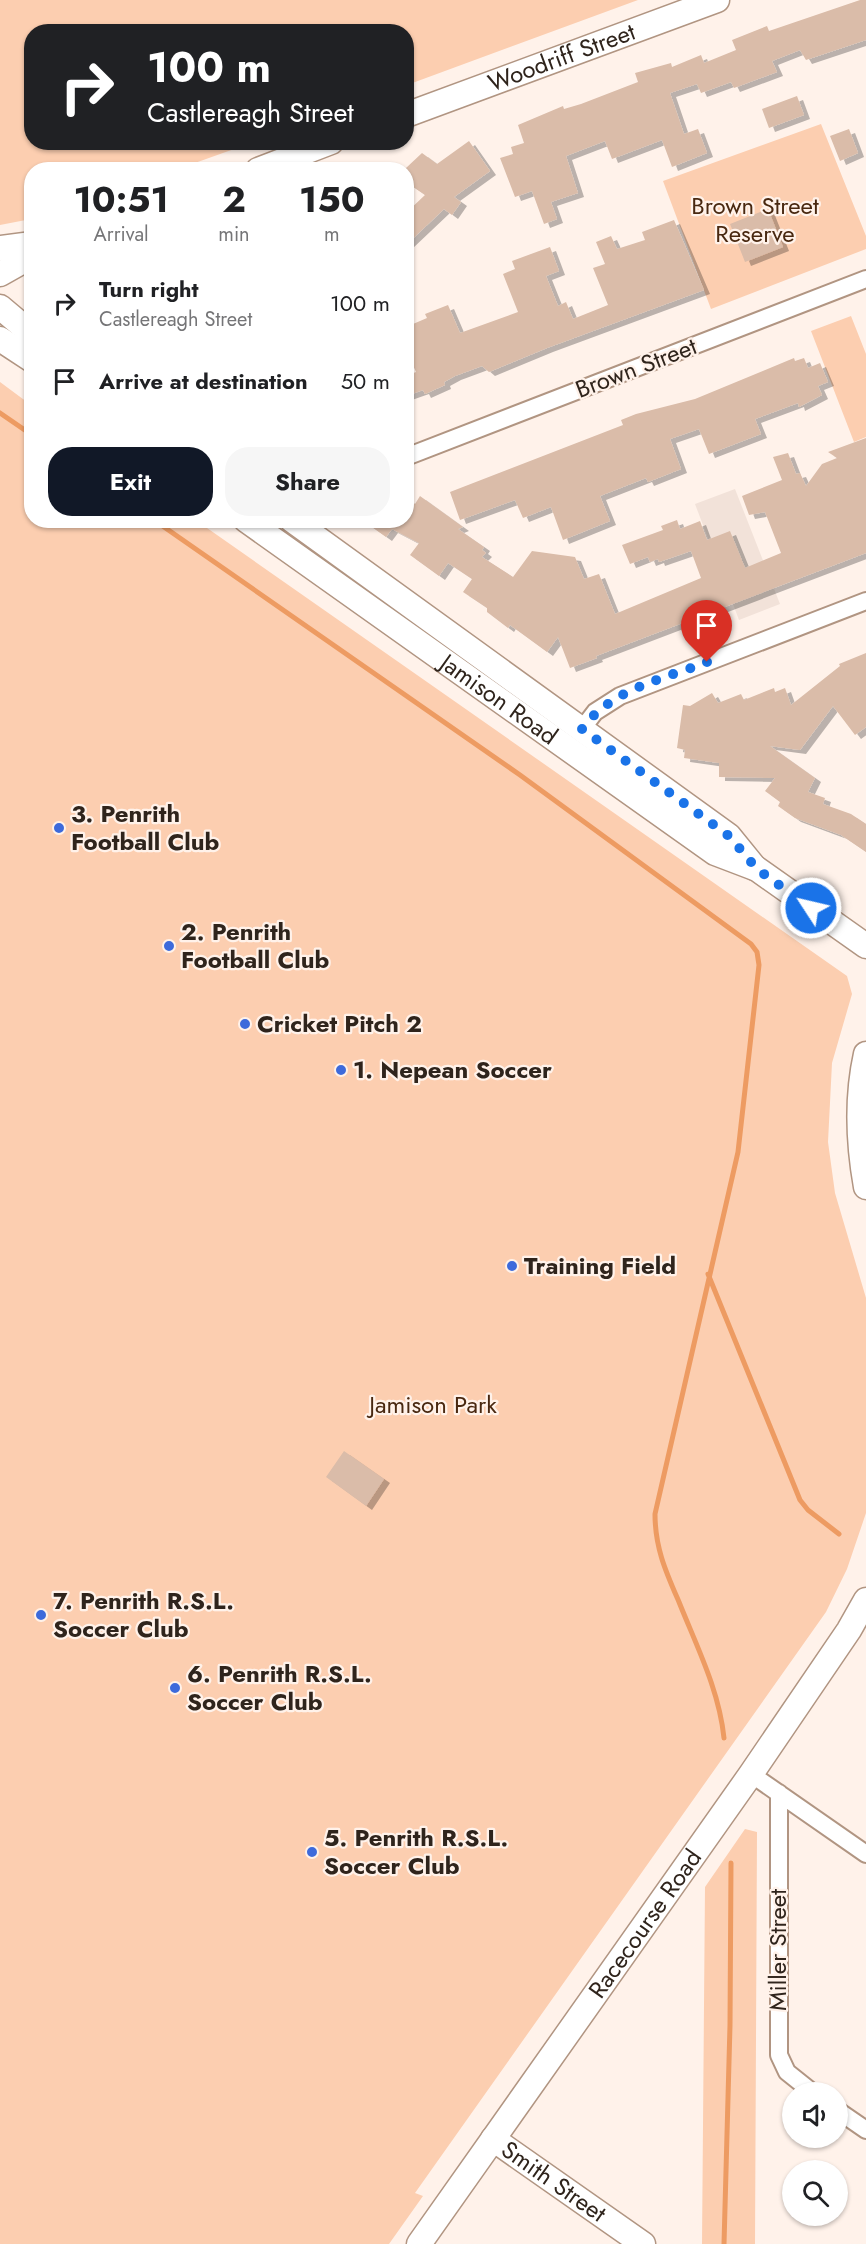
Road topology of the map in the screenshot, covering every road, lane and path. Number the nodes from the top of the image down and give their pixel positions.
1 (717, 0) edge
2 (414, 112) edge
3 (310, 150) edge
4 (279, 162) edge
5 (24, 245) edge
6 (0, 248) edge
7 (24, 260) edge
8 (0, 274) edge
9 (866, 279) edge
10 (0, 307) edge
11 (24, 327) edge
12 (0, 339) edge
13 (24, 355) edge
14 (414, 454) edge
15 (257, 528) edge
16 (303, 528) edge
17 (866, 601) edge
18 (582, 729) junction
19 (757, 869) junction
20 (866, 946) edge
21 (866, 1054) edge
22 (866, 1187) edge
23 (866, 1600) edge
24 (751, 1774) junction
25 (779, 1792) junction
26 (866, 1854) edge
27 (800, 2082) edge
28 (848, 2118) edge
29 (866, 2130) edge
30 (493, 2139) junction
31 (419, 2244) edge
32 (643, 2244) edge

1 - 2 street, Woodriff Street
3 - 4 street
5 - 6 street
7 - 8 street
9 - 14 street, Brown Street
10 - 11 street
12 - 13 street
15 - 19 street, Jamison Road
16 - 18 street, Jamison Road
17 - 18 street
18 - 19 street, Jamison Road
19 - 20 street, Jamison Road
21 - 22 street
23 - 24 street, Racecourse Road
24 - 25 street
24 - 30 street, Racecourse Road
25 - 26 street
25 - 27 street, Miller Street
28 - 29 street
30 - 31 street, Racecourse Road
30 - 32 street, Smith Street

